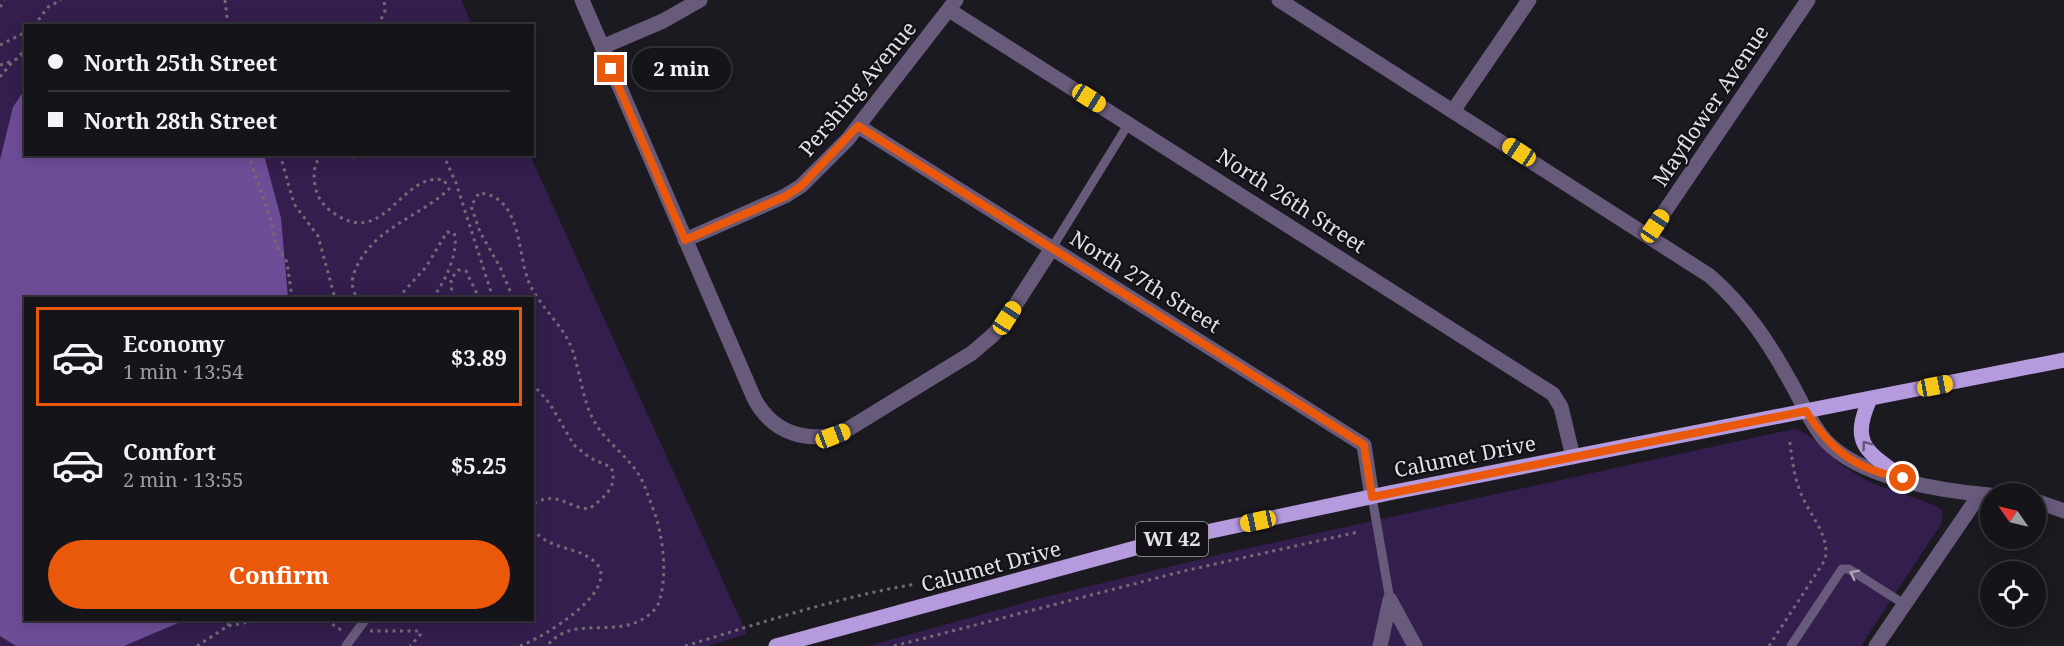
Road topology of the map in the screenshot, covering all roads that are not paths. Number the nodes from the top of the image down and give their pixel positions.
1 (582, 0) edge
2 (700, 0) edge
3 (1529, 0) edge
4 (1808, 0) edge
5 (1288, 2) edge
6 (953, 5) edge
7 (602, 47) junction
8 (1453, 111) junction
9 (1129, 123) junction
10 (858, 126) junction
11 (1648, 236) junction
12 (685, 240) junction
13 (1052, 248) junction
14 (2064, 360) edge
15 (1870, 399) junction
16 (1806, 411) junction
17 (1573, 457) junction
18 (1903, 478) junction
19 (1980, 493) edge
20 (1372, 497) junction
21 (1980, 501) edge
22 (2046, 505) edge
23 (2064, 511) edge
24 (1390, 600) junction
25 (1904, 604) junction
26 (363, 623) edge
27 (346, 646) edge
28 (776, 646) edge
29 (1380, 646) edge
30 (1416, 646) edge
31 (1791, 646) edge
32 (1876, 646) edge

1 - 7 street
2 - 7 street
3 - 8 street
4 - 11 street, Mayflower Avenue
5 - 8 street
6 - 9 street, North 26th Street
6 - 10 street, Pershing Avenue
7 - 12 street
8 - 11 street
9 - 13 lane
9 - 17 street, North 26th Street
10 - 12 street, Pershing Avenue
10 - 13 street, North 27th Street
11 - 16 street
12 - 13 street
13 - 20 street, North 27th Street
14 - 15 main road, Calumet Drive / WI 42
15 - 16 main road, Calumet Drive / WI 42
18 -> 15 main road
16 - 17 main road, Calumet Drive / WI 42
16 - 18 street
17 - 20 main road, Calumet Drive / WI 42
18 - 19 street
20 - 24 lane
20 - 28 main road, Calumet Drive / WI 42
21 - 25 street
22 - 23 street
24 - 29 street
24 - 30 street
25 -> 31 lane
25 - 32 street
26 - 27 lane

